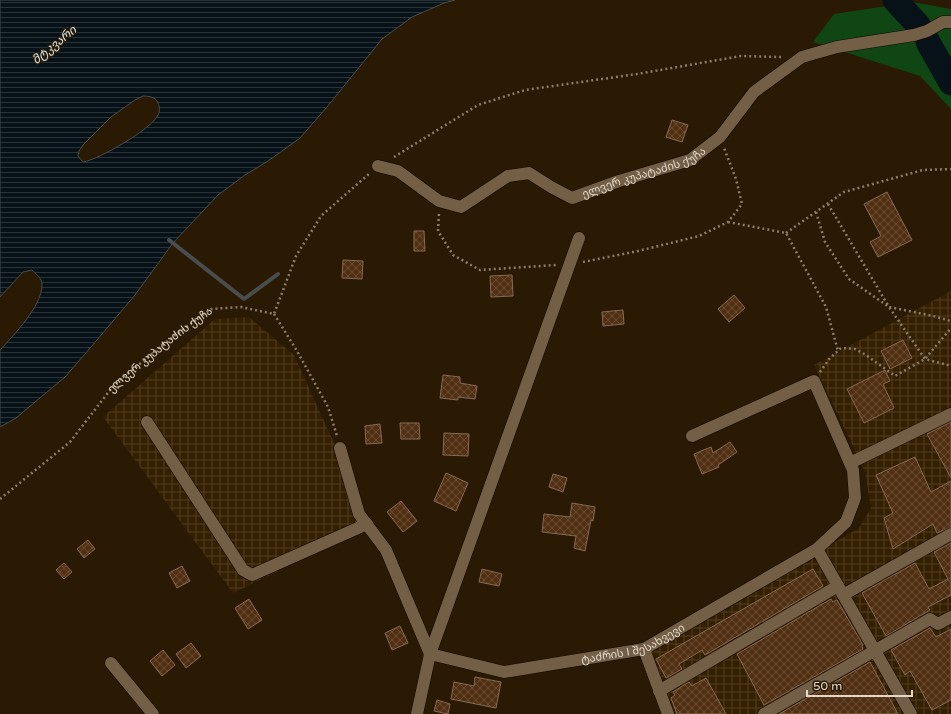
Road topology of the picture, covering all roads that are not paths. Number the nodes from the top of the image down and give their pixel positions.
1 (951, 22) edge
2 (378, 166) road end
3 (579, 238) dead end
4 (951, 414) edge
5 (147, 422) dead end
6 (692, 436) dead end
7 (340, 448) road end
8 (850, 463) junction
9 (367, 524) junction
10 (951, 534) edge
11 (817, 549) junction
12 (841, 591) junction
13 (951, 617) edge
14 (644, 649) junction
15 (875, 651) junction
16 (430, 654) junction
17 (111, 663) dead end
18 (659, 691) junction
19 (153, 714) edge
20 (417, 714) edge
21 (668, 714) edge
22 (764, 714) edge
23 (911, 714) edge

1 - 2 street, ელვერ კუპატაძის ქუჩა
3 - 16 street
4 - 8 street
5 - 9 street
6 - 8 street, ტაძრის I შესახვევი
7 - 9 street
8 - 11 street, ტაძრის I შესახვევი
9 - 16 street
10 - 12 street
11 - 12 street
11 - 14 street, ტაძრის I შესახვევი
12 - 15 street
12 - 18 street
13 - 15 street
14 - 16 street, ტაძრის I შესახვევი
14 - 18 street
15 - 22 street
15 - 23 street
16 - 20 street
17 - 19 street
18 - 21 street

